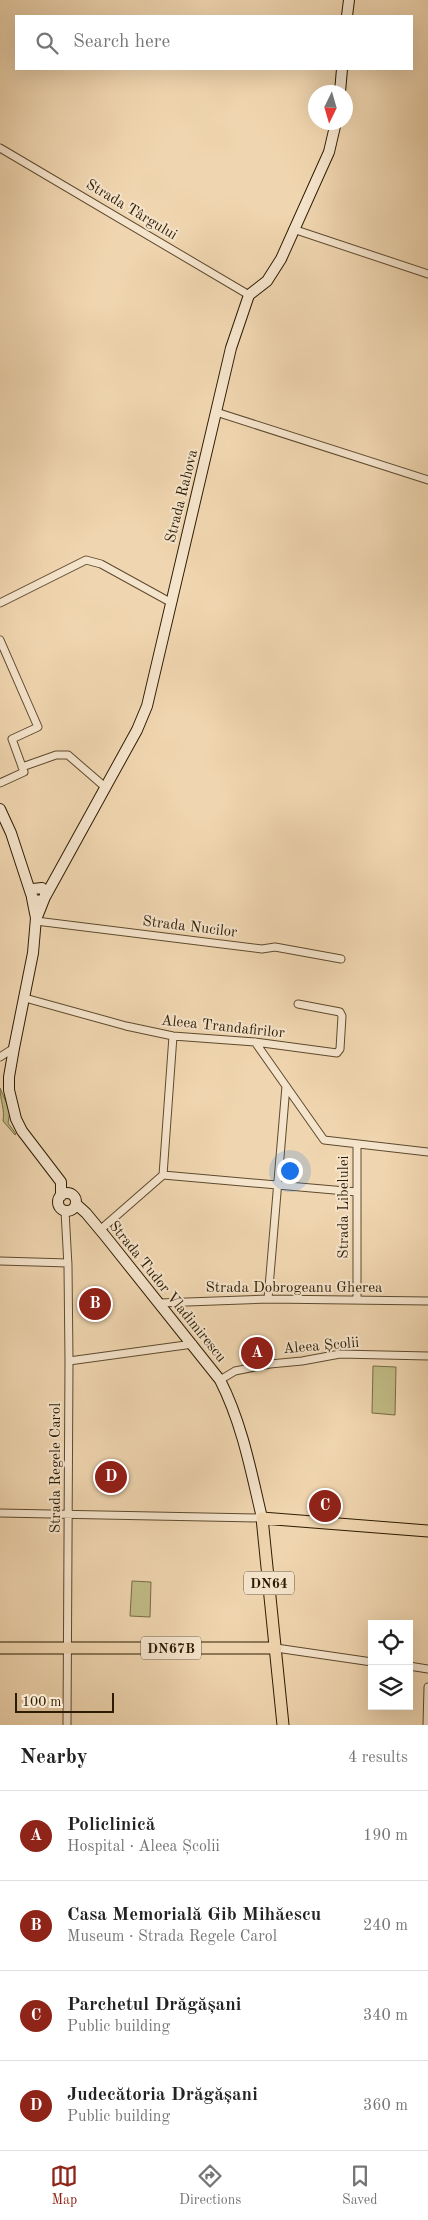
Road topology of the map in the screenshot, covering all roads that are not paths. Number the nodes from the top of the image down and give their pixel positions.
1 (349, 0) edge
2 (347, 15) edge
3 (342, 70) edge
4 (341, 85) edge
5 (334, 130) edge
6 (0, 148) edge
7 (293, 229) junction
8 (428, 274) edge
9 (249, 295) junction
10 (216, 412) junction
11 (428, 480) edge
12 (170, 602) junction
13 (0, 603) edge
14 (0, 640) edge
15 (22, 767) junction
16 (0, 783) edge
17 (106, 787) junction
18 (0, 809) edge
19 (39, 894) junction
20 (36, 919) junction
21 (341, 959) dead end
22 (25, 998) junction
23 (298, 1004) dead end
24 (173, 1036) junction
25 (255, 1042) junction
26 (14, 1048) junction
27 (0, 1057) edge
28 (4, 1077) edge
29 (286, 1086) junction
30 (357, 1144) junction
31 (428, 1152) edge
32 (163, 1175) junction
33 (277, 1186) junction
34 (357, 1192) junction
35 (69, 1198) junction
36 (65, 1211) junction
37 (100, 1230) junction
38 (0, 1262) edge
39 (68, 1263) junction
40 (268, 1299) junction
41 (356, 1300) junction
42 (428, 1301) edge
43 (160, 1303) junction
44 (193, 1344) junction
45 (428, 1356) edge
46 (69, 1361) junction
47 (220, 1380) junction
48 (0, 1513) edge
49 (69, 1514) junction
50 (262, 1518) junction
51 (428, 1531) edge
52 (0, 1648) edge
53 (66, 1648) junction
54 (276, 1648) junction
55 (368, 1661) edge
56 (413, 1667) edge
57 (428, 1669) edge
58 (428, 1687) edge
59 (67, 1725) edge
60 (283, 1725) edge
61 (427, 1725) edge

1 - 2 street
3 - 4 street
5 - 7 street
6 - 9 street, Strada Târgului
7 - 8 street
7 - 9 street
9 - 10 street, Strada Rahova
10 - 11 street
10 - 12 street, Strada Rahova
12 - 13 street
12 - 17 street, Strada Rahova
14 - 15 street
15 - 16 street
15 - 17 street
17 - 19 street, Strada Rahova
18 - 19 street
19 - 20 street
20 - 21 street, Strada Nucilor
20 - 22 street
22 - 24 street, Aleea Trandafirilor
22 - 26 street
23 - 25 street, Aleea Trandafirilor
24 - 25 street, Aleea Trandafirilor
24 - 32 street
25 - 29 street
26 - 27 street
26 - 28 street
28 - 35 street
29 - 30 street
29 - 33 street
30 - 31 street
30 - 34 street, Strada Libelulei
32 - 33 street
32 - 37 street
33 - 34 street
33 - 40 street
34 - 41 street, Strada Libelulei
35 - 36 street
35 - 36 street
35 - 37 street, Strada Tudor Vladimirescu / DN64
36 - 39 street, Strada Regele Carol
37 - 43 street, Strada Tudor Vladimirescu / DN64
38 - 39 street
39 - 46 street, Strada Regele Carol
40 - 41 street, Strada Dobrogeanu Gherea
40 - 43 street, Strada Dobrogeanu Gherea
41 - 42 street, Strada Dobrogeanu Gherea
43 - 44 street, Strada Tudor Vladimirescu / DN64
44 - 46 street
44 - 47 street, Strada Tudor Vladimirescu / DN64
45 - 47 street, Aleea Școlii
46 - 49 street, Strada Regele Carol
47 - 50 street, Strada Tudor Vladimirescu / DN64
48 - 49 street
49 - 50 street
49 - 53 street, Strada Regele Carol
50 - 51 main road
50 - 54 main road, Strada Tudor Vladimirescu / DN64
52 - 53 main road, DN67B
53 - 54 main road, DN67B
53 - 59 street, Strada Regele Carol
54 - 55 street
54 - 60 main road, Strada Tudor Vladimirescu / DN64
56 - 57 street
58 - 61 street

